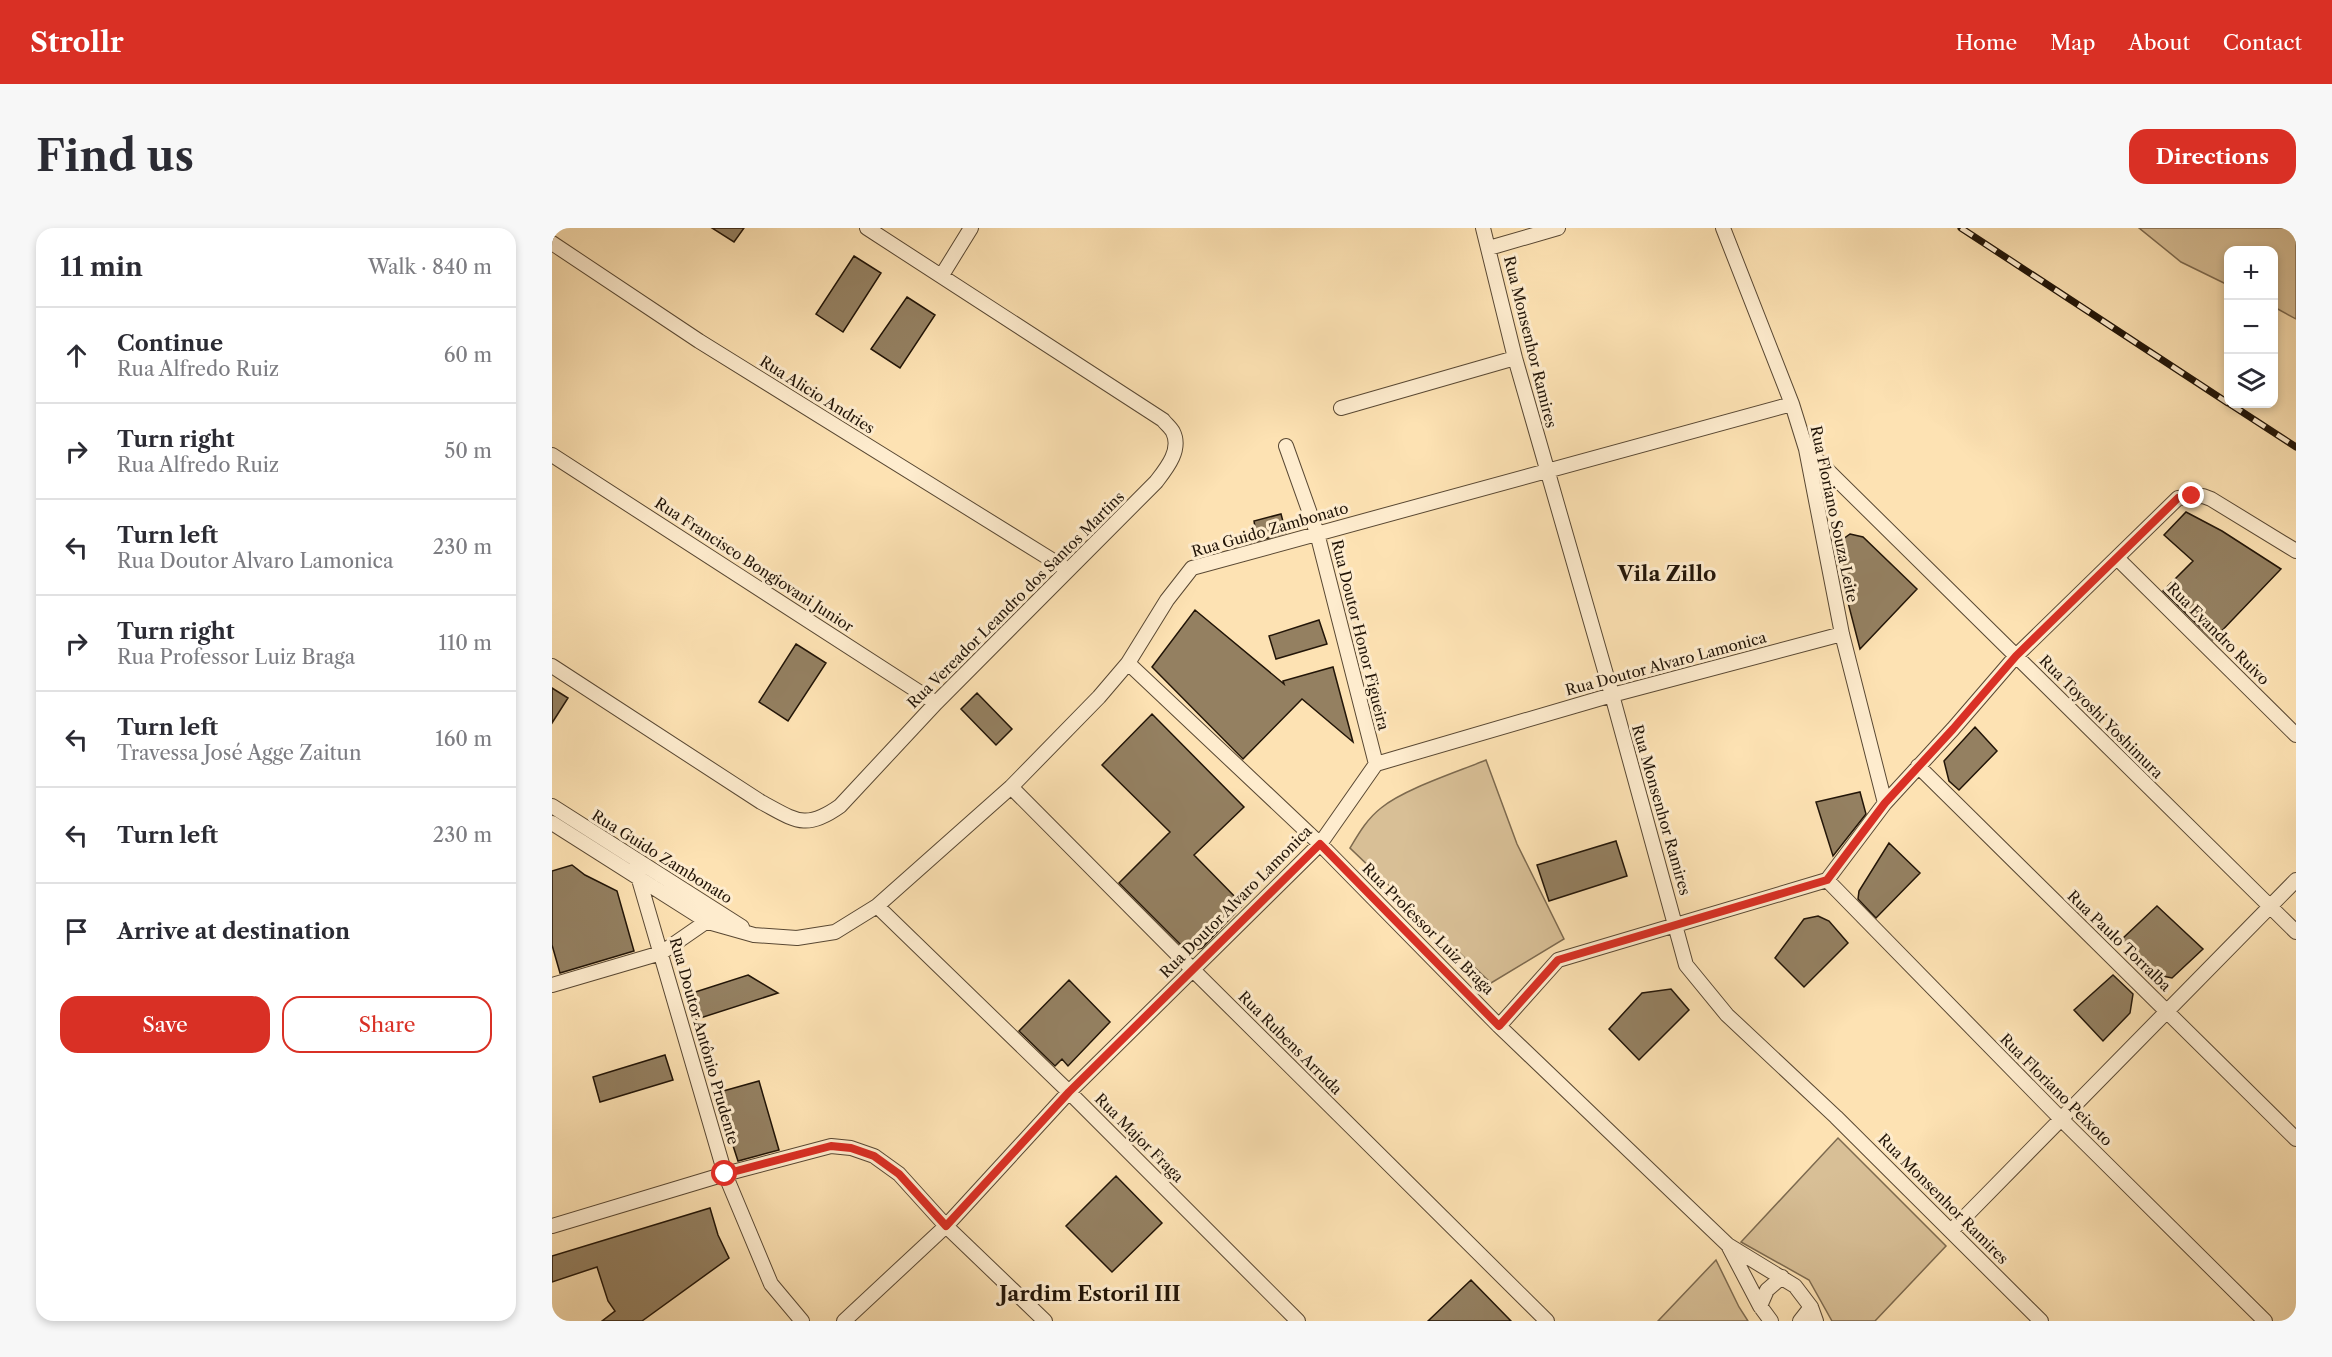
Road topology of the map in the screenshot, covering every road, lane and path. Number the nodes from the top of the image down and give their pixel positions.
1 (867, 228) edge
2 (971, 228) edge
3 (1483, 228) edge
4 (1558, 228) edge
5 (1725, 234) edge
6 (552, 243) edge
7 (1489, 248) junction
8 (942, 275) junction
9 (1515, 358) junction
10 (1792, 405) junction
11 (1341, 408) dead end
12 (1287, 446) dead end
13 (1806, 449) junction
14 (552, 455) edge
15 (1546, 471) junction
16 (1317, 533) junction
17 (2296, 551) edge
18 (2117, 558) junction
19 (1068, 570) junction
20 (1842, 634) junction
21 (2016, 656) junction
22 (1128, 663) junction
23 (552, 666) edge
24 (1612, 694) junction
25 (936, 703) junction
26 (2296, 735) edge
27 (1376, 764) junction
28 (1918, 766) junction
29 (1011, 787) junction
30 (1885, 803) junction
31 (552, 806) edge
32 (552, 823) edge
33 (578, 831) junction
34 (1320, 844) junction
35 (636, 860) junction
36 (638, 876) junction
37 (1827, 880) junction
38 (2296, 880) edge
39 (877, 906) junction
40 (2269, 906) junction
41 (718, 912) junction
42 (708, 922) junction
43 (1676, 924) junction
44 (2296, 932) edge
45 (754, 935) junction
46 (661, 953) junction
47 (1192, 969) junction
48 (552, 985) edge
49 (2168, 1012) junction
50 (1499, 1026) junction
51 (1069, 1092) junction
52 (2061, 1119) junction
53 (2296, 1139) edge
54 (725, 1174) junction
55 (552, 1226) edge
56 (946, 1226) junction
57 (1952, 1230) junction
58 (1728, 1245) junction
59 (1782, 1277) junction
60 (1761, 1306) junction
61 (1811, 1307) junction
62 (802, 1321) edge
63 (844, 1321) edge
64 (1045, 1321) edge
65 (1298, 1321) edge
66 (1547, 1321) edge
67 (1771, 1321) edge
68 (1800, 1321) edge
69 (1816, 1321) edge
70 (2042, 1321) edge
71 (2265, 1321) edge

1 - 8 street, Rua Vereador Leandro dos Santos Martins
2 - 8 street
3 - 7 street, Rua Monsenhor Ramires
4 - 7 street
5 - 10 street, Rua Floriano Souza Leite
6 - 19 street, Rua Alicio Andries
7 - 9 street, Rua Monsenhor Ramires
8 - 19 street, Rua Vereador Leandro dos Santos Martins
9 - 11 street
9 - 15 street, Rua Monsenhor Ramires
10 - 13 street, Rua Floriano Souza Leite
10 - 15 street, Rua Guido Zambonato
12 - 16 street, Rua Doutor Honor Figueira
13 - 20 street, Rua Floriano Souza Leite
13 - 21 street, Rua Toyoshi Yoshimura
14 - 25 street, Rua Francisco Bongiovani Junior
15 - 16 street, Rua Guido Zambonato
15 - 24 street, Rua Monsenhor Ramires
16 - 22 street, Rua Guido Zambonato
16 - 27 street, Rua Doutor Honor Figueira
17 - 18 street
18 - 21 street
18 - 26 street, Rua Evandro Ruivo
19 - 25 street, Rua Vereador Leandro dos Santos Martins
20 - 24 street, Rua Doutor Alvaro Lamonica
20 - 30 street, Rua Floriano Souza Leite
21 - 28 street
21 - 40 street, Rua Toyoshi Yoshimura
22 - 29 street, Rua Guido Zambonato
22 - 34 street, Rua Professor Luiz Braga
23 - 25 street, Rua Vereador Leandro dos Santos Martins
24 - 27 street, Rua Doutor Alvaro Lamonica
24 - 43 street, Rua Monsenhor Ramires
27 - 34 street, Rua Doutor Alvaro Lamonica
28 - 30 street
28 - 49 street, Rua Paulo Torralba
29 - 39 street, Rua Guido Zambonato
29 - 47 street, Rua Rubens Arruda
30 - 37 street
31 - 33 street, Rua Guido Zambonato
32 - 33 street, Rua Guido Zambonato
33 - 35 street, Rua Guido Zambonato
33 - 36 street, Rua Guido Zambonato
34 - 47 street, Rua Doutor Alvaro Lamonica
34 - 50 street, Rua Professor Luiz Braga
35 - 36 street, Rua Doutor Antônio Prudente
35 - 41 street, Rua Guido Zambonato
36 - 42 street, Rua Guido Zambonato
36 - 46 street, Rua Doutor Antônio Prudente
37 - 43 street
37 - 52 street, Rua Floriano Peixoto
38 - 40 street
39 - 45 street, Rua Guido Zambonato
39 - 51 street, Rua Major Fraga
40 - 44 street, Rua Toyoshi Yoshimura
40 - 49 street
41 - 42 street
41 - 45 street, Rua Guido Zambonato
42 - 45 street, Rua Guido Zambonato
42 - 46 street
43 - 50 street
43 - 57 street, Rua Monsenhor Ramires
46 - 48 street
46 - 54 street, Rua Doutor Antônio Prudente
47 - 51 street, Rua Doutor Alvaro Lamonica
47 - 66 street, Rua Rubens Arruda
49 - 52 street
49 - 53 street, Rua Paulo Torralba
50 - 58 street, Rua Professor Luiz Braga
51 - 56 street, Rua Doutor Alvaro Lamonica
51 - 65 street, Rua Major Fraga
52 - 57 street
52 - 71 street, Rua Floriano Peixoto
54 - 55 street
54 - 56 street
54 - 62 street, Rua Doutor Antônio Prudente
56 - 63 street, Rua Doutor Alvaro Lamonica
56 - 64 street
57 - 70 street, Rua Monsenhor Ramires
58 - 59 street, Rua Professor Luiz Braga
58 - 60 street, Rua Professor Luiz Braga
59 - 60 street
59 - 61 street, Rua Professor Luiz Braga
60 - 67 street, Rua Professor Luiz Braga
61 - 68 street
61 - 69 street, Rua Professor Luiz Braga

